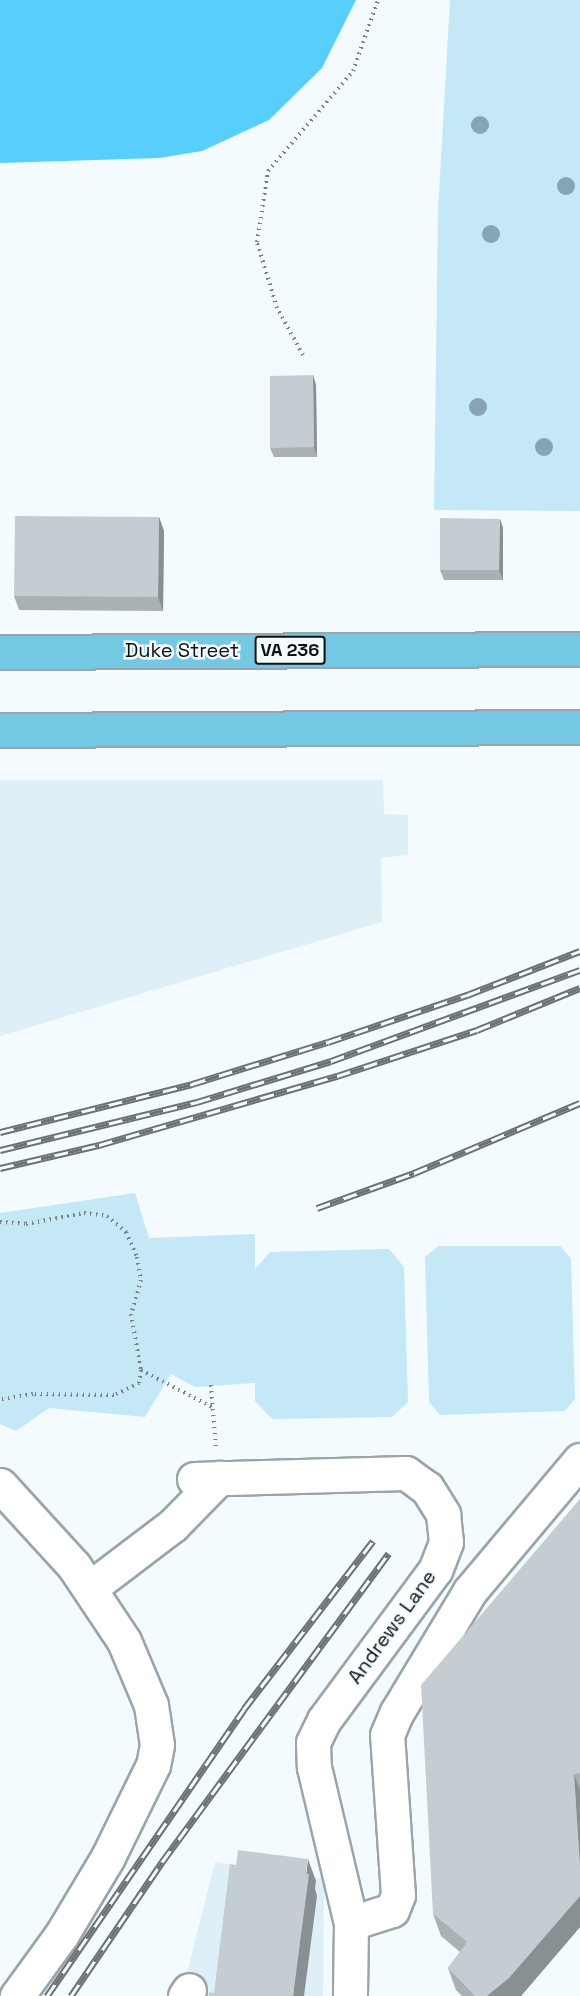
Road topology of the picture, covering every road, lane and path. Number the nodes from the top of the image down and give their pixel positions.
1 (378, 0) edge
2 (303, 355) dead end
3 (580, 649) edge
4 (0, 652) edge
5 (580, 727) edge
6 (0, 730) edge
7 (0, 1222) edge
8 (141, 1370) junction
9 (212, 1385) dead end
10 (0, 1399) edge
11 (212, 1407) junction
12 (580, 1460) edge
13 (206, 1478) junction
14 (0, 1485) edge
15 (90, 1588) junction
16 (351, 1923) junction
17 (17, 1996) edge
18 (350, 1996) edge

1 - 2 path
3 - 4 main road, Duke Street / VA 236
5 - 6 main road
7 - 8 path
8 - 10 path
8 - 11 path
9 - 11 path
11 - 13 path
12 - 16 street
13 - 15 street
13 - 16 street, Andrews Lane
14 - 15 street
15 - 17 street
16 - 18 street, Andrews Lane

